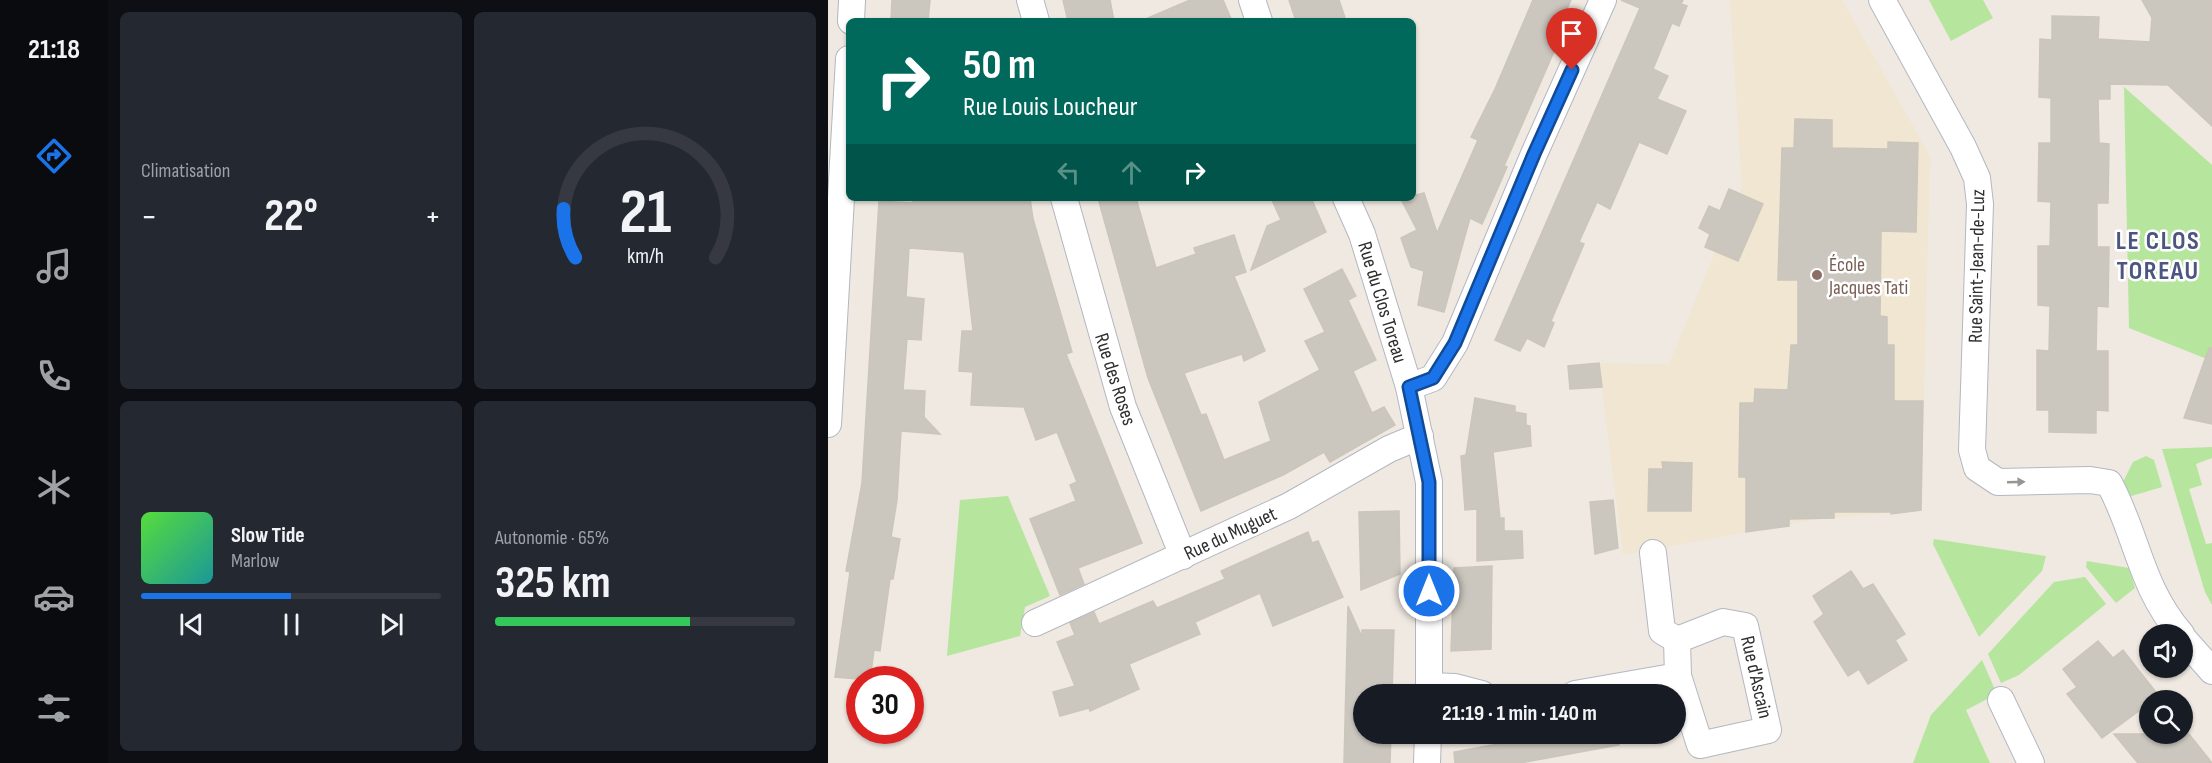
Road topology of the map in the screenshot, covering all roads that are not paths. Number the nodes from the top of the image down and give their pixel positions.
1 (852, 0) edge
2 (1030, 0) edge
3 (1252, 0) edge
4 (1603, 0) edge
5 (1882, 0) edge
6 (851, 18) edge
7 (1035, 18) edge
8 (1258, 18) edge
9 (846, 111) edge
10 (1065, 201) edge
11 (1347, 201) edge
12 (1409, 387) junction
13 (828, 424) edge
14 (1420, 436) junction
15 (1653, 553) dead end
16 (1183, 556) junction
17 (1035, 623) dead end
18 (2172, 624) edge
19 (1677, 640) junction
20 (2193, 649) edge
21 (2212, 671) edge
22 (1678, 676) junction
23 (1429, 684) edge
24 (1632, 684) edge
25 (2001, 700) dead end
26 (1428, 744) edge
27 (1427, 763) edge
28 (2031, 763) edge

1 - 6 street
2 - 7 street
3 - 8 street
4 - 12 street
5 -> 18 street, Rue Saint-Jean-de-Luz
9 - 13 street
10 - 16 street, Rue des Roses
11 - 12 street, Rue du Clos Toreau
12 - 14 street, Rue du Clos Toreau
14 - 16 street, Rue du Muguet
14 - 23 street, Rue du Clos Toreau
15 - 19 street
16 - 17 street, Rue du Muguet
19 - 22 street, Rue d'Ascain
19 - 22 street, Rue d'Ascain
20 - 21 street
22 - 24 street
25 - 28 street
26 - 27 street

